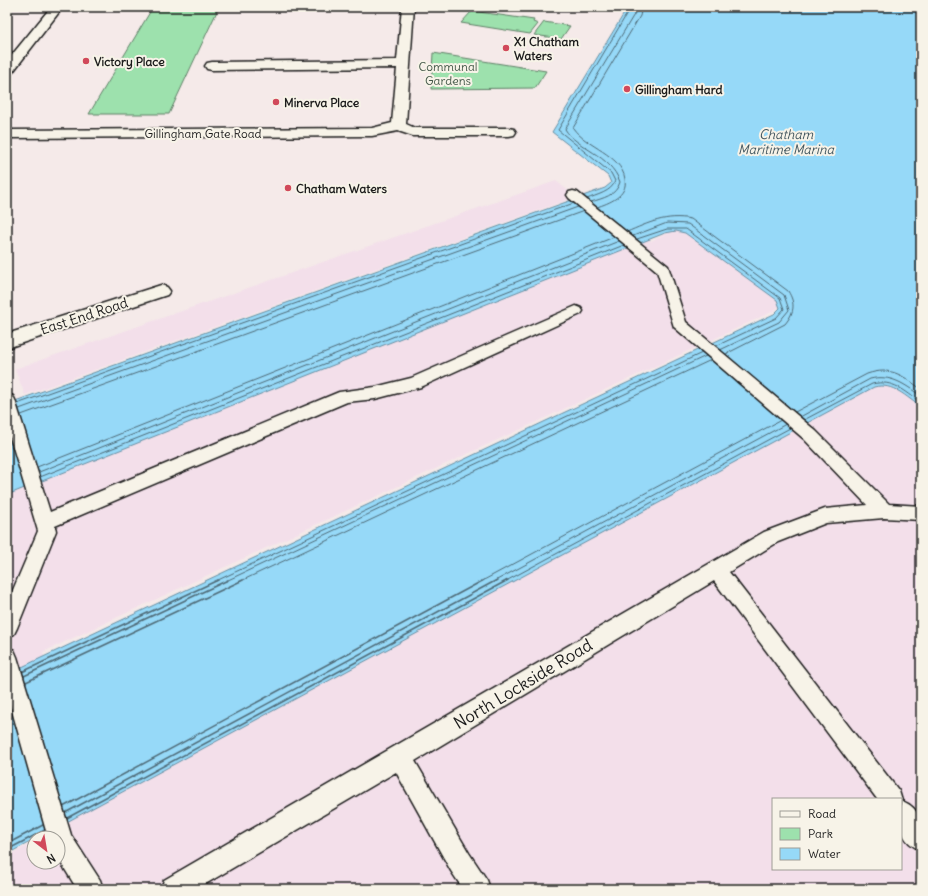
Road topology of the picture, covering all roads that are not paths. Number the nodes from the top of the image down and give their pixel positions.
1 (57, 7) edge
2 (408, 7) edge
3 (404, 64) junction
4 (212, 66) dead end
5 (7, 70) edge
6 (399, 126) junction
7 (509, 132) dead end
8 (7, 134) edge
9 (573, 195) dead end
10 (161, 291) dead end
11 (576, 311) dead end
12 (7, 341) edge
13 (7, 400) edge
14 (884, 511) junction
15 (921, 513) edge
16 (44, 523) junction
17 (716, 569) junction
18 (7, 628) edge
19 (8, 660) edge
20 (400, 757) junction
21 (890, 798) edge
22 (902, 813) edge
23 (921, 838) edge
24 (91, 889) edge
25 (173, 889) edge
26 (478, 889) edge

1 - 5 street
2 - 3 street
3 - 4 street
3 - 6 street
6 - 7 street
6 - 8 street, Gillingham Gate Road
9 - 14 lane
10 - 12 street, East End Road
11 - 16 lane
13 - 16 lane
14 - 15 lane, North Lockside Road
14 - 17 lane, North Lockside Road
16 - 18 lane
17 - 20 lane, North Lockside Road
17 - 21 lane
19 - 24 lane
20 - 25 lane, North Lockside Road
20 - 26 lane
22 - 23 lane

